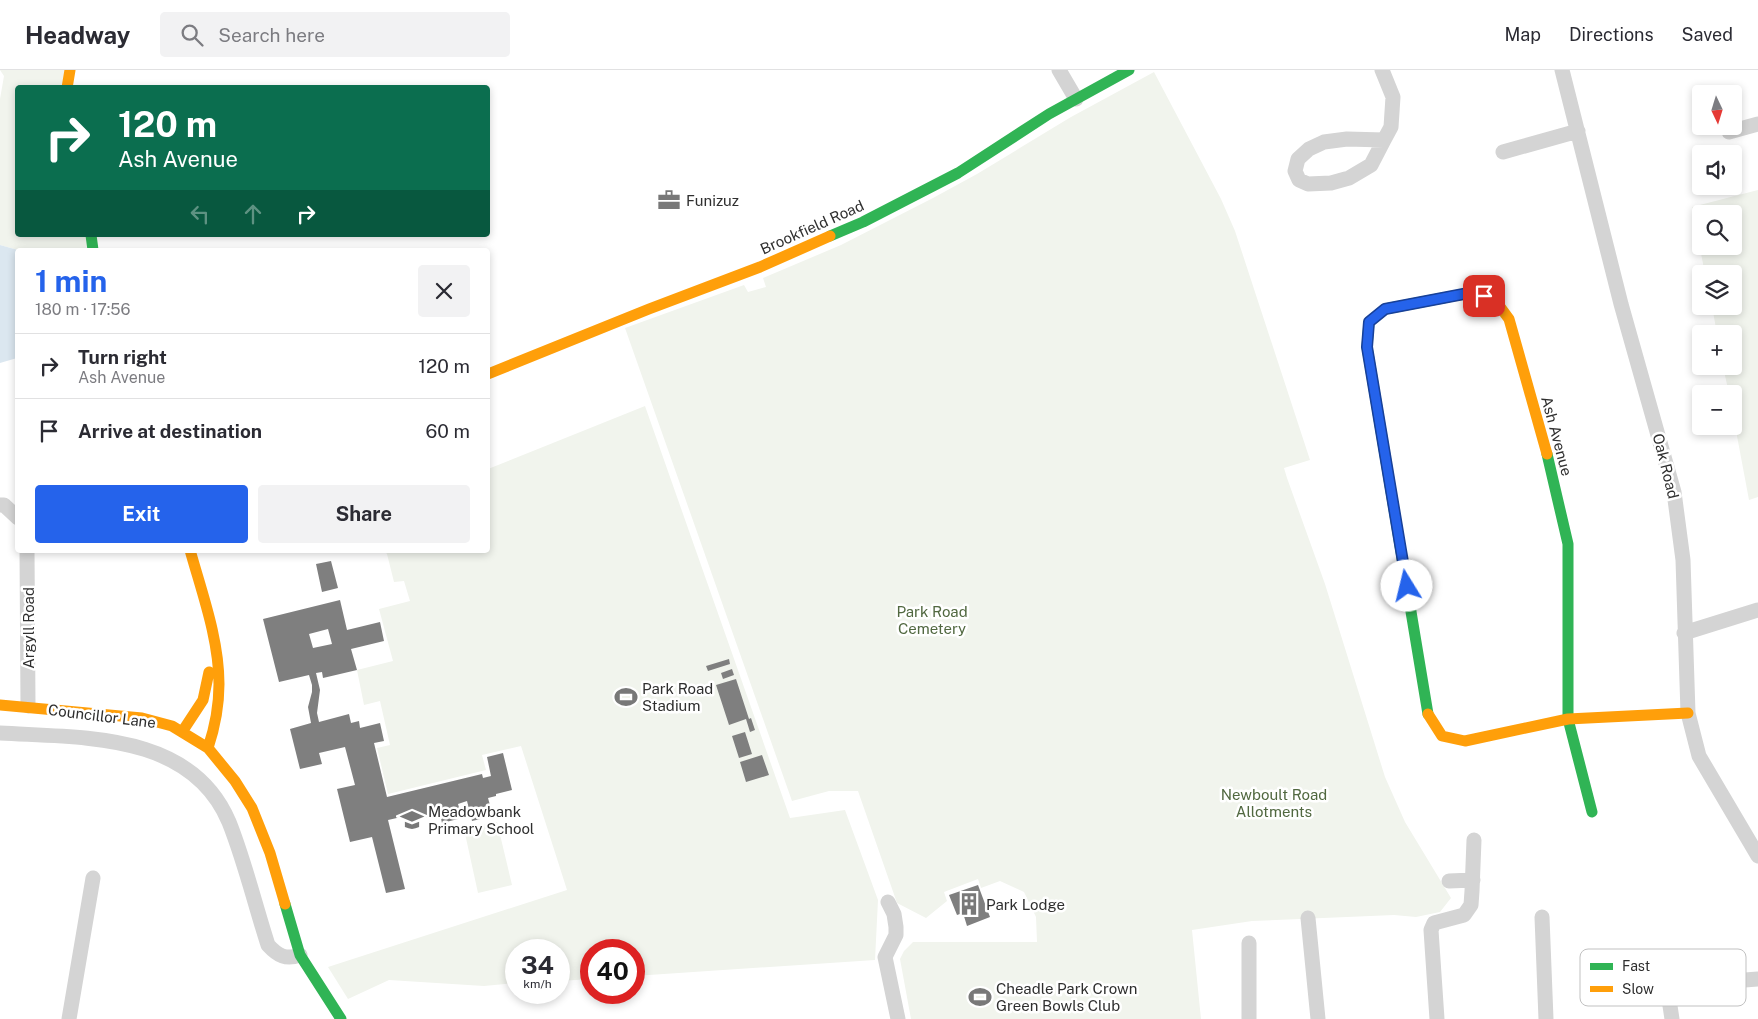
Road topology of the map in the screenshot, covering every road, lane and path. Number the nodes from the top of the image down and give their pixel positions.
1 (70, 70) edge
2 (1058, 70) edge
3 (1130, 70) edge
4 (1382, 70) edge
5 (1562, 70) edge
6 (68, 85) edge
7 (1076, 99) junction
8 (1758, 124) edge
9 (1742, 128) edge
10 (1578, 131) junction
11 (1384, 140) junction
12 (1502, 152) dead end
13 (490, 373) edge
14 (0, 504) edge
15 (15, 515) edge
16 (27, 553) edge
17 (191, 553) edge
18 (1758, 610) edge
19 (211, 632) junction
20 (1684, 633) junction
21 (0, 705) edge
22 (28, 706) junction
23 (1688, 713) junction
24 (1568, 719) junction
25 (182, 732) junction
26 (0, 733) edge
27 (208, 748) junction
28 (1592, 812) dead end
29 (1474, 840) dead end
30 (1758, 856) edge
31 (93, 878) dead end
32 (1473, 880) junction
33 (1449, 881) dead end
34 (888, 902) dead end
35 (1542, 917) dead end
36 (1308, 918) dead end
37 (1249, 943) dead end
38 (300, 955) junction
39 (1670, 1006) edge
40 (69, 1019) edge
41 (340, 1019) edge
42 (898, 1019) edge
43 (1249, 1019) edge
44 (1318, 1019) edge
45 (1436, 1019) edge
46 (1546, 1019) edge
47 (1672, 1019) edge

1 - 6 street
2 - 7 street
3 - 7 street, Brookfield Road
4 - 11 street
5 - 10 street, Oak Road
7 - 13 street, Brookfield Road
8 - 9 street
10 - 12 street
10 - 20 street, Oak Road
11 - 11 street
14 - 15 street
16 - 22 street, Argyll Road
17 - 19 street
18 - 20 street
19 - 25 street
19 - 27 street
20 - 23 street, Oak Road
21 - 22 street, Councillor Lane
22 - 25 street, Councillor Lane
23 - 24 street
23 - 30 street, Oak Road
24 - 24 street, Ash Avenue
24 - 28 street, Ash Avenue
25 - 27 street, Councillor Lane
26 - 38 street, Councillor Lane
27 - 38 street, Councillor Lane
29 - 32 street
31 - 40 street
32 - 33 street
32 - 45 street
34 - 42 street
35 - 46 street
36 - 44 street
37 - 43 street
38 - 41 street, Councillor Lane
39 - 47 street

